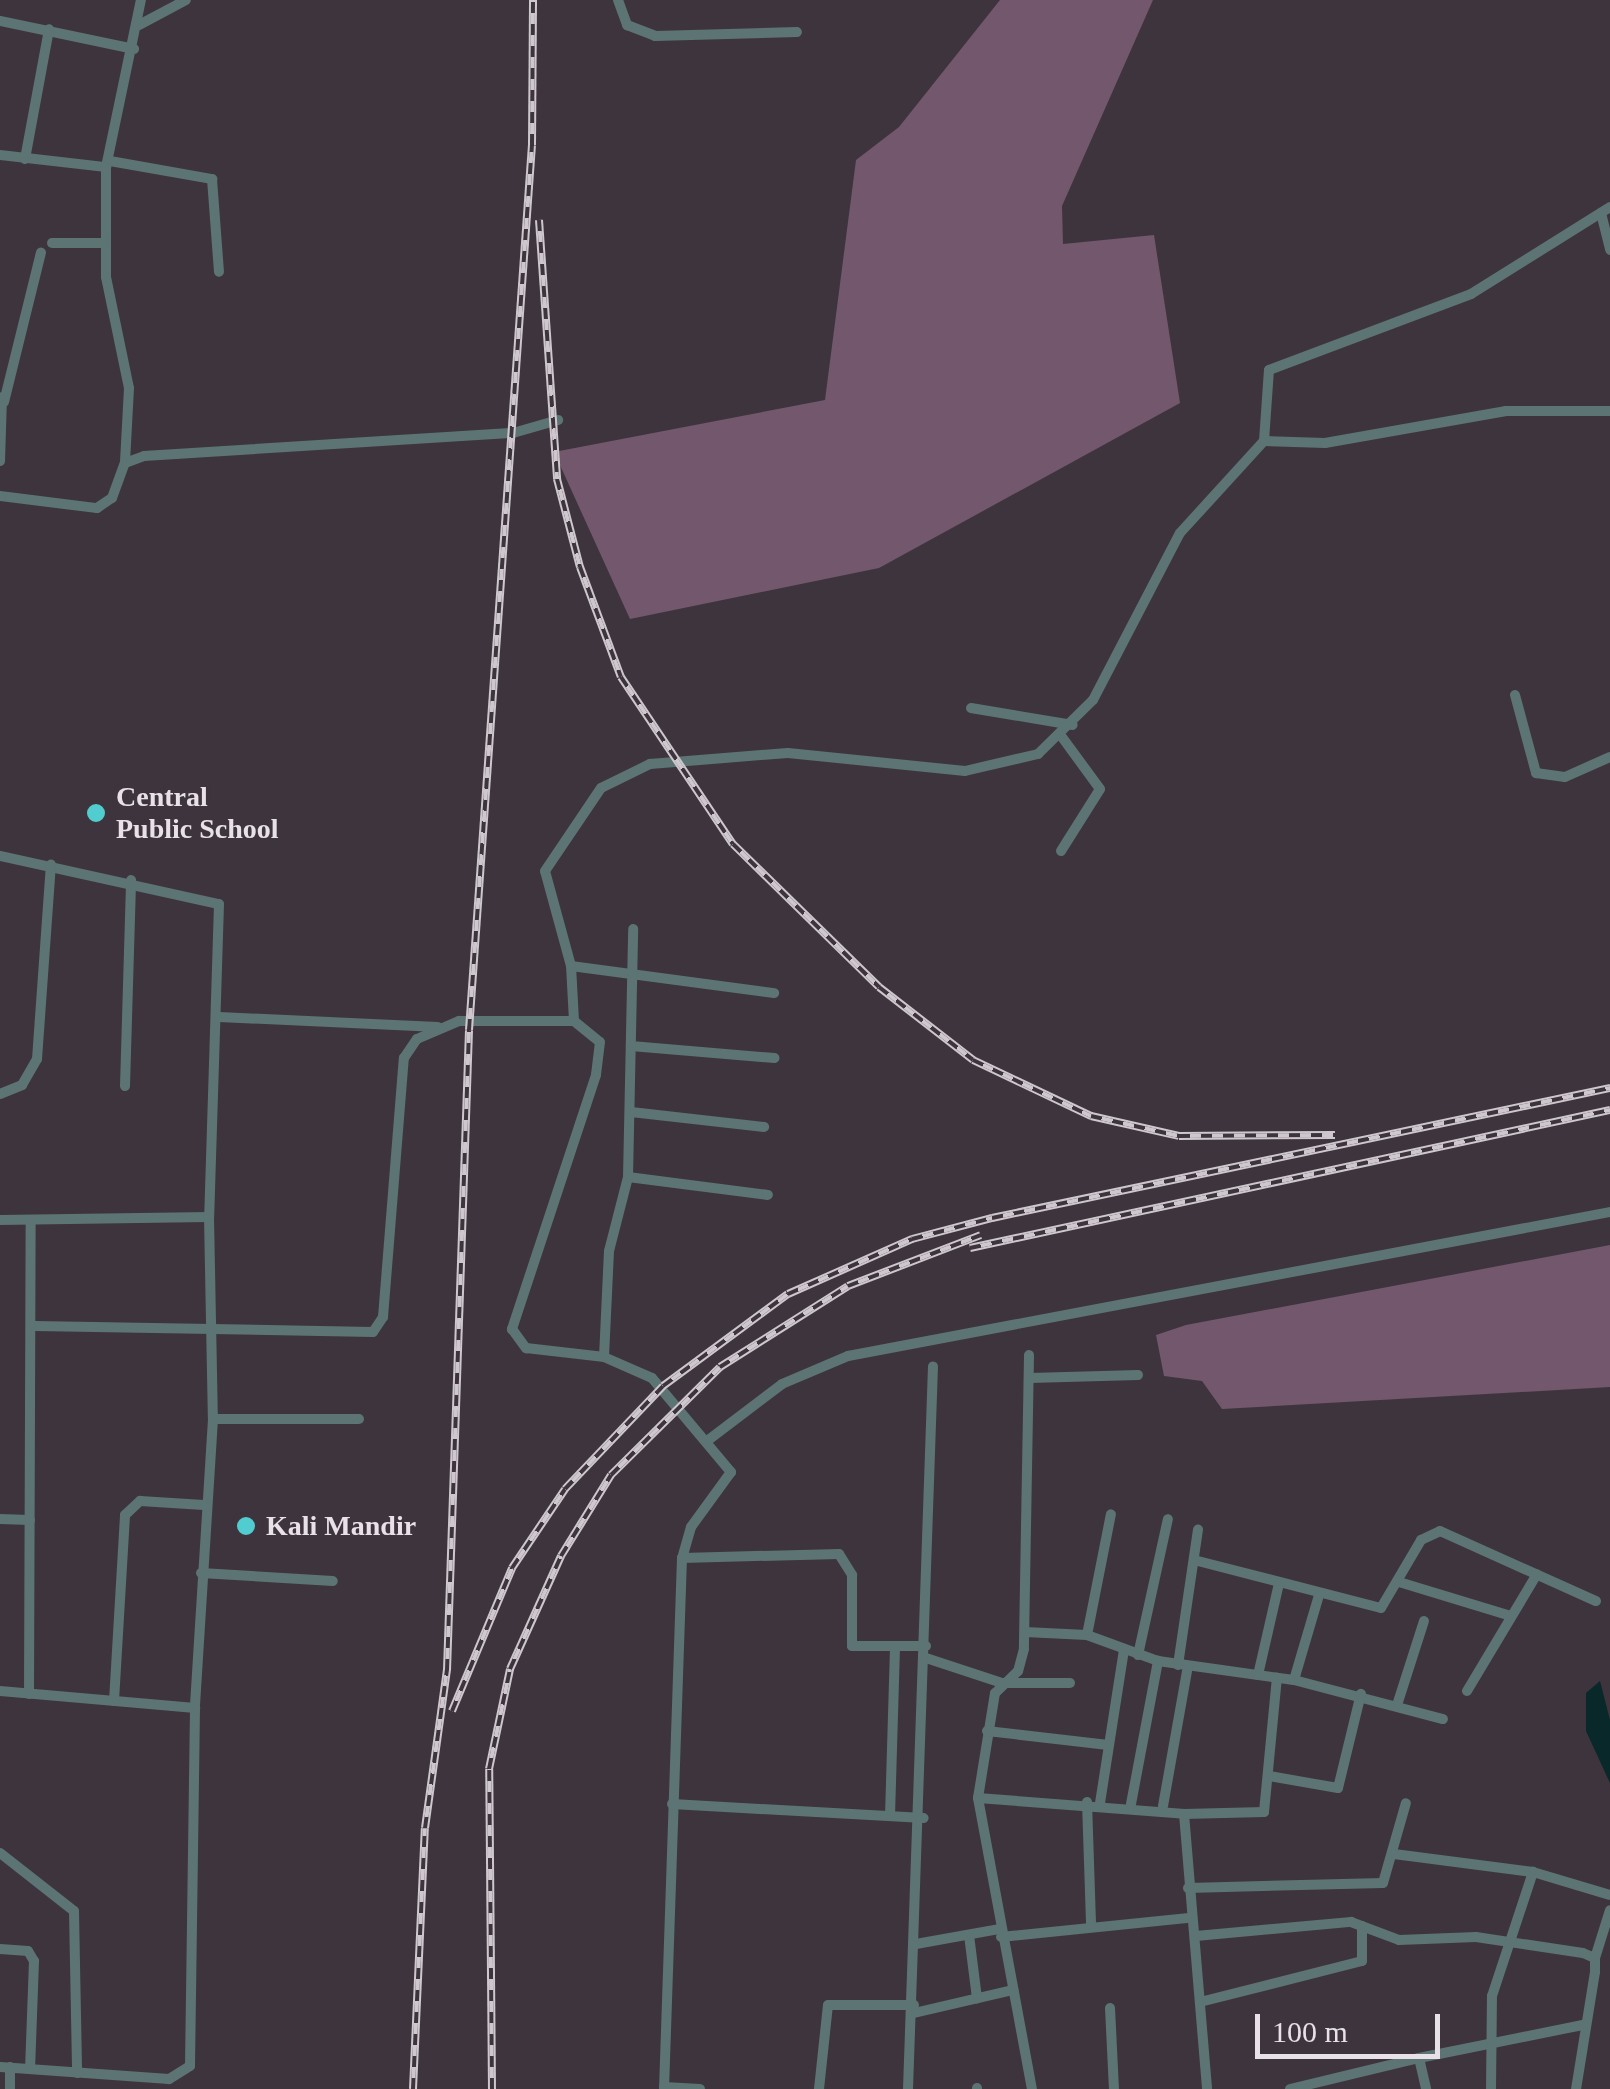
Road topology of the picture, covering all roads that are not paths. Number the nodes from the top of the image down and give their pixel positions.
1 (141, 0) edge
2 (186, 0) edge
3 (618, 0) edge
4 (0, 21) edge
5 (139, 25) junction
6 (48, 28) junction
7 (797, 32) dead end
8 (134, 49) junction
9 (0, 155) edge
10 (25, 159) junction
11 (108, 164) junction
12 (1606, 210) edge
13 (52, 243) dead end
14 (105, 243) junction
15 (1610, 250) edge
16 (41, 254) dead end
17 (219, 272) dead end
18 (2, 397) edge
19 (1610, 411) edge
20 (558, 420) dead end
21 (1264, 441) junction
22 (0, 461) edge
23 (125, 463) junction
24 (0, 496) edge
25 (1515, 695) dead end
26 (971, 708) dead end
27 (1073, 725) junction
28 (1062, 737) junction
29 (1610, 757) edge
30 (1061, 851) dead end
31 (0, 856) edge
32 (51, 865) junction
33 (131, 880) junction
34 (633, 930) dead end
35 (571, 966) junction
36 (632, 975) junction
37 (774, 992) dead end
38 (220, 1017) junction
39 (574, 1021) junction
40 (440, 1027) junction
41 (631, 1046) junction
42 (774, 1058) dead end
43 (125, 1086) dead end
44 (0, 1094) edge
45 (631, 1112) junction
46 (764, 1127) dead end
47 (628, 1176) junction
48 (768, 1194) dead end
49 (1610, 1212) edge
50 (209, 1217) junction
51 (0, 1220) edge
52 (31, 1220) junction
53 (34, 1326) junction
54 (212, 1332) junction
55 (1029, 1355) dead end
56 (604, 1357) junction
57 (932, 1366) dead end
58 (1138, 1375) dead end
59 (1030, 1378) junction
60 (213, 1418) junction
61 (358, 1418) dead end
62 (707, 1440) junction
63 (204, 1504) junction
64 (1111, 1514) dead end
65 (1168, 1519) dead end
66 (0, 1520) edge
67 (30, 1520) junction
68 (1198, 1529) dead end
69 (682, 1558) junction
70 (1194, 1560) junction
71 (201, 1574) junction
72 (1536, 1574) junction
73 (333, 1581) dead end
74 (1279, 1582) junction
75 (1399, 1582) junction
76 (1320, 1595) junction
77 (1596, 1601) dead end
78 (1511, 1616) junction
79 (1424, 1621) dead end
80 (1025, 1632) junction
81 (1087, 1635) junction
82 (1124, 1649) junction
83 (895, 1650) junction
84 (926, 1652) junction
85 (1138, 1656) junction
86 (1158, 1661) junction
87 (1183, 1666) junction
88 (1258, 1675) junction
89 (1278, 1678) junction
90 (1294, 1680) junction
91 (1002, 1683) junction
92 (1070, 1683) dead end
93 (0, 1692) edge
94 (1466, 1692) dead end
95 (29, 1694) junction
96 (1361, 1694) junction
97 (114, 1701) junction
98 (1398, 1702) junction
99 (195, 1708) junction
100 (1443, 1718) dead end
101 (987, 1731) junction
102 (1108, 1744) junction
103 (1269, 1776) junction
104 (978, 1798) junction
105 (1086, 1802) junction
106 (1100, 1803) junction
107 (1406, 1803) dead end
108 (672, 1804) junction
109 (1131, 1804) junction
110 (1163, 1806) junction
111 (1184, 1814) junction
112 (890, 1816) junction
113 (924, 1818) junction
114 (0, 1853) edge
115 (1394, 1854) junction
116 (1533, 1872) junction
117 (1188, 1888) junction
118 (1610, 1895) edge
119 (1610, 1910) edge
120 (1190, 1918) junction
121 (1091, 1922) junction
122 (1362, 1926) junction
123 (1000, 1933) junction
124 (968, 1936) junction
125 (1196, 1936) junction
126 (1508, 1941) junction
127 (916, 1944) junction
128 (0, 1949) edge
129 (1601, 1952) edge
130 (1012, 1990) junction
131 (976, 1998) junction
132 (1204, 2001) junction
133 (1110, 2008) dead end
134 (914, 2009) junction
135 (1584, 2025) junction
136 (1490, 2043) junction
137 (1420, 2058) junction
138 (5, 2067) edge
139 (30, 2069) junction
140 (77, 2072) junction
141 (1335, 2076) junction
142 (664, 2088) edge
143 (10, 2089) edge
144 (700, 2089) edge
145 (819, 2089) edge
146 (908, 2089) edge
147 (1032, 2089) edge
148 (1114, 2089) edge
149 (1207, 2089) edge
150 (1290, 2089) edge
151 (1336, 2089) edge
152 (1426, 2089) edge
153 (1491, 2089) edge
154 (1576, 2089) edge

1 - 5 street
2 - 5 street
3 - 7 street
4 - 6 street
5 - 8 street
6 - 8 street
6 - 10 street
8 - 11 street
9 - 10 street
10 - 11 street
11 - 14 street
11 - 17 street
12 - 15 street
12 - 21 street
13 - 14 street
14 - 23 street
16 - 18 street
18 - 22 street
19 - 21 street
20 - 23 street
21 - 27 street
23 - 24 street
25 - 29 street
26 - 27 street
27 - 28 street
28 - 30 street
28 - 35 street
31 - 32 street
32 - 33 street
32 - 44 street
33 - 38 street
33 - 43 street
34 - 36 street
35 - 36 street
35 - 39 street
36 - 37 street
36 - 41 street
38 - 40 street
38 - 50 street
39 - 40 street
39 - 56 street
40 - 54 street
41 - 42 street
41 - 45 street
45 - 46 street
45 - 47 street
47 - 48 street
47 - 56 street
49 - 62 street
50 - 52 street
50 - 54 street
51 - 52 street
52 - 53 street
53 - 54 street
53 - 67 street
54 - 60 street
55 - 59 street
56 - 62 street
57 - 84 street
58 - 59 street
59 - 80 street
60 - 61 street
60 - 63 street
62 - 69 street
63 - 71 street
63 - 97 street
64 - 81 street
65 - 85 street
66 - 67 street
67 - 95 street
68 - 70 street
69 - 83 street
69 - 108 street
70 - 74 street
70 - 87 street
71 - 73 street
71 - 99 street
72 - 75 street
72 - 77 street
72 - 78 street
74 - 76 street
74 - 88 street
75 - 76 street
75 - 78 street
76 - 90 street
78 - 94 street
79 - 98 street
80 - 81 street
80 - 91 street
81 - 82 street
82 - 85 street
82 - 102 street
83 - 84 street
83 - 112 street
84 - 91 street
84 - 113 street
85 - 86 street
86 - 87 street
86 - 109 street
87 - 88 street
87 - 110 street
88 - 89 street
89 - 90 street
89 - 103 street
90 - 96 street
91 - 92 street
91 - 101 street
93 - 95 street
95 - 97 street
96 - 98 street
96 - 103 street
97 - 99 street
98 - 100 street
99 - 140 street
101 - 102 street
101 - 104 street
102 - 106 street
103 - 111 street
104 - 105 street
104 - 123 street
105 - 106 street
105 - 121 street
106 - 109 street
107 - 115 street
108 - 112 street
108 - 142 street
109 - 110 street
110 - 111 street
111 - 117 street
112 - 113 street
113 - 127 street
114 - 140 street
115 - 116 street
115 - 117 street
116 - 118 street
116 - 126 street
117 - 120 street
119 - 129 street
120 - 121 street
120 - 125 street
121 - 123 street
122 - 125 street
122 - 126 street
122 - 132 street
123 - 124 street
123 - 130 street
124 - 127 street
124 - 131 street
125 - 132 street
126 - 129 street
126 - 136 street
127 - 134 street
128 - 139 street
129 - 135 street
130 - 131 street
130 - 147 street
131 - 134 street
132 - 149 street
133 - 148 street
134 - 145 street
134 - 146 street
135 - 136 street
135 - 154 street
136 - 137 street
136 - 153 street
137 - 141 street
137 - 152 street
138 - 139 street
138 - 143 street
139 - 140 street
141 - 150 street
141 - 151 street
142 - 144 street

